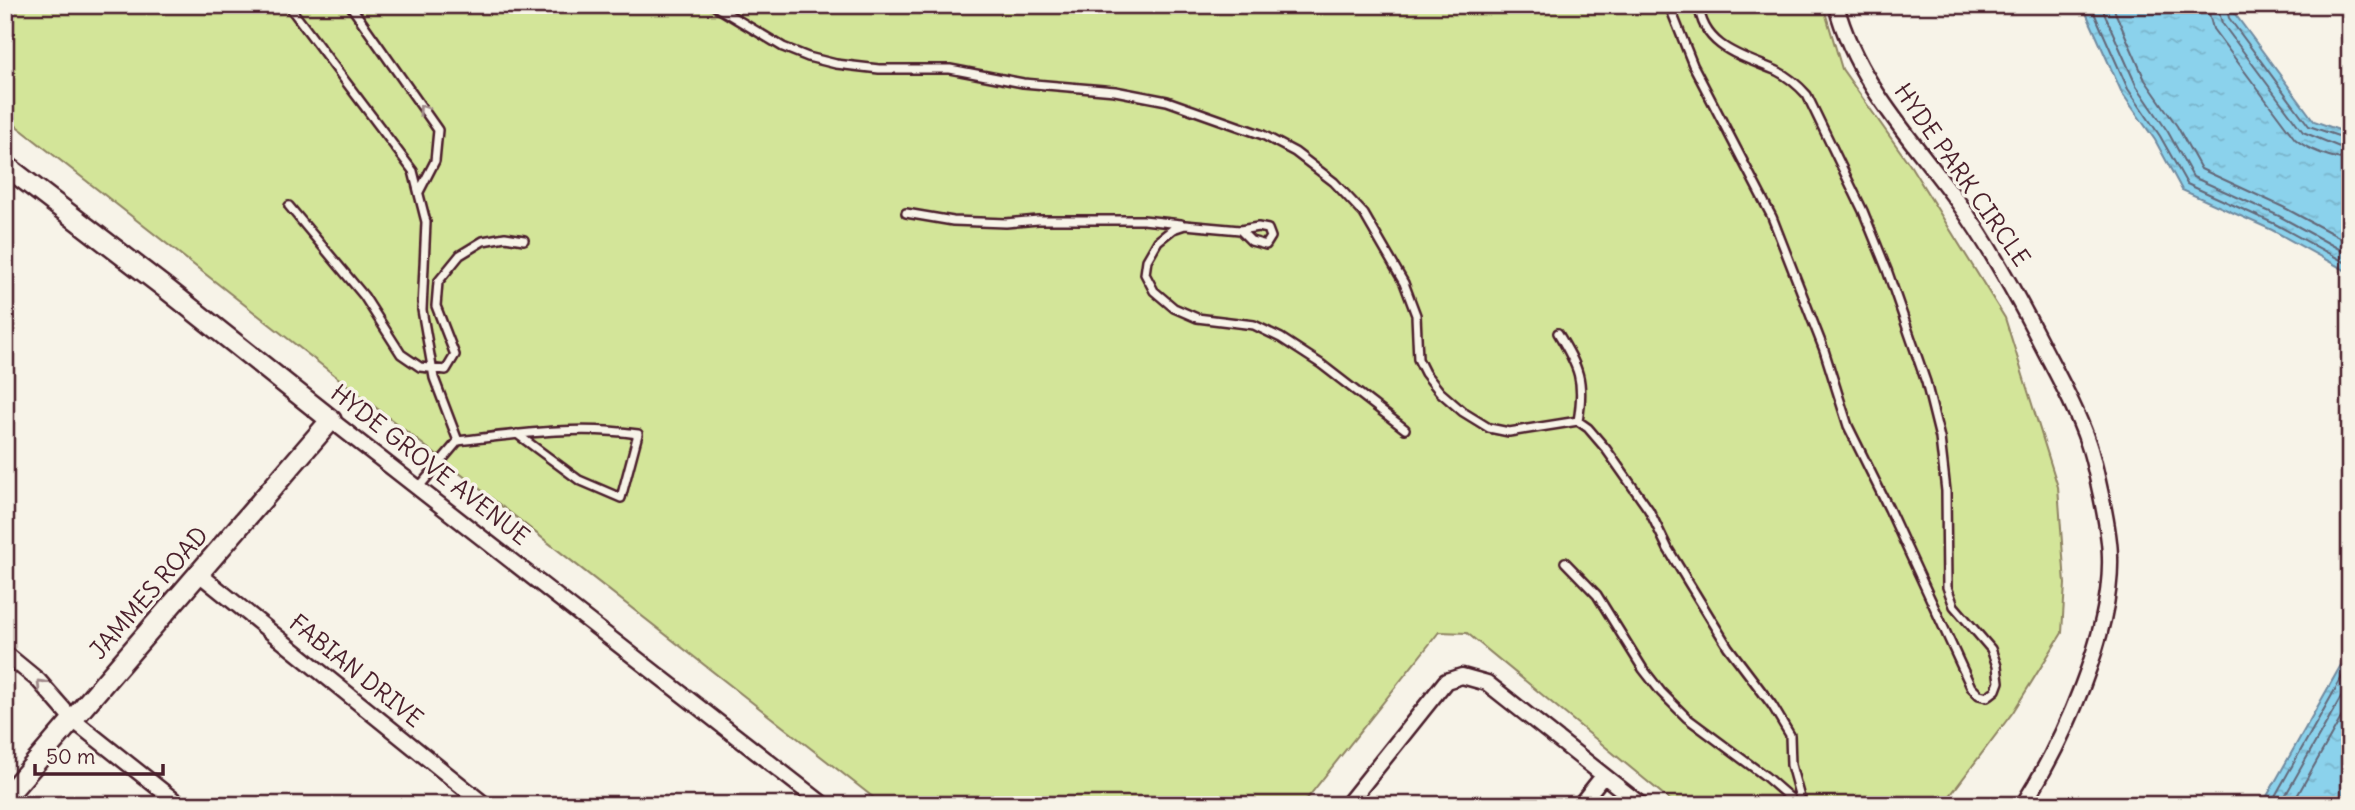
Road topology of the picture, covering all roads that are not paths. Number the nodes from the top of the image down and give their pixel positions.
1 (288, 5) edge
2 (350, 5) edge
3 (713, 5) edge
4 (1669, 5) edge
5 (1699, 5) edge
6 (1836, 5) edge
7 (5, 165) edge
8 (418, 193) junction
9 (289, 206) dead end
10 (906, 213) dead end
11 (1185, 225) junction
12 (1240, 230) dead end
13 (524, 240) dead end
14 (1558, 333) dead end
15 (433, 369) junction
16 (331, 420) junction
17 (1578, 421) junction
18 (1405, 429) dead end
19 (517, 434) junction
20 (458, 441) junction
21 (419, 487) junction
22 (1565, 562) dead end
23 (198, 573) junction
24 (5, 653) edge
25 (73, 720) junction
26 (1603, 776) junction
27 (5, 798) edge
28 (180, 805) edge
29 (485, 805) edge
30 (824, 805) edge
31 (1347, 805) edge
32 (1580, 805) edge
33 (1641, 805) edge
34 (1800, 805) edge
35 (2023, 805) edge

1 - 8 lane
8 -> 2 lane
3 - 17 lane
4 - 5 lane
6 - 35 street, HYDE PARK CIRCLE
7 - 16 street, HYDE GROVE AVENUE
8 - 15 lane
9 - 15 lane
10 - 11 lane
11 - 12 lane
11 - 18 lane
13 - 15 lane
14 - 17 lane
15 - 20 lane
16 - 21 street, HYDE GROVE AVENUE
16 - 23 street, JAMMES ROAD
17 - 34 lane
19 - 19 lane
19 - 20 lane
20 - 21 lane
21 - 30 street, HYDE GROVE AVENUE
22 - 34 lane
23 - 25 street, JAMMES ROAD
23 - 29 street, FABIAN DRIVE
25 -> 24 street
25 - 27 street, JAMMES ROAD
25 - 28 street
26 - 31 street
26 - 32 street
26 - 33 street

